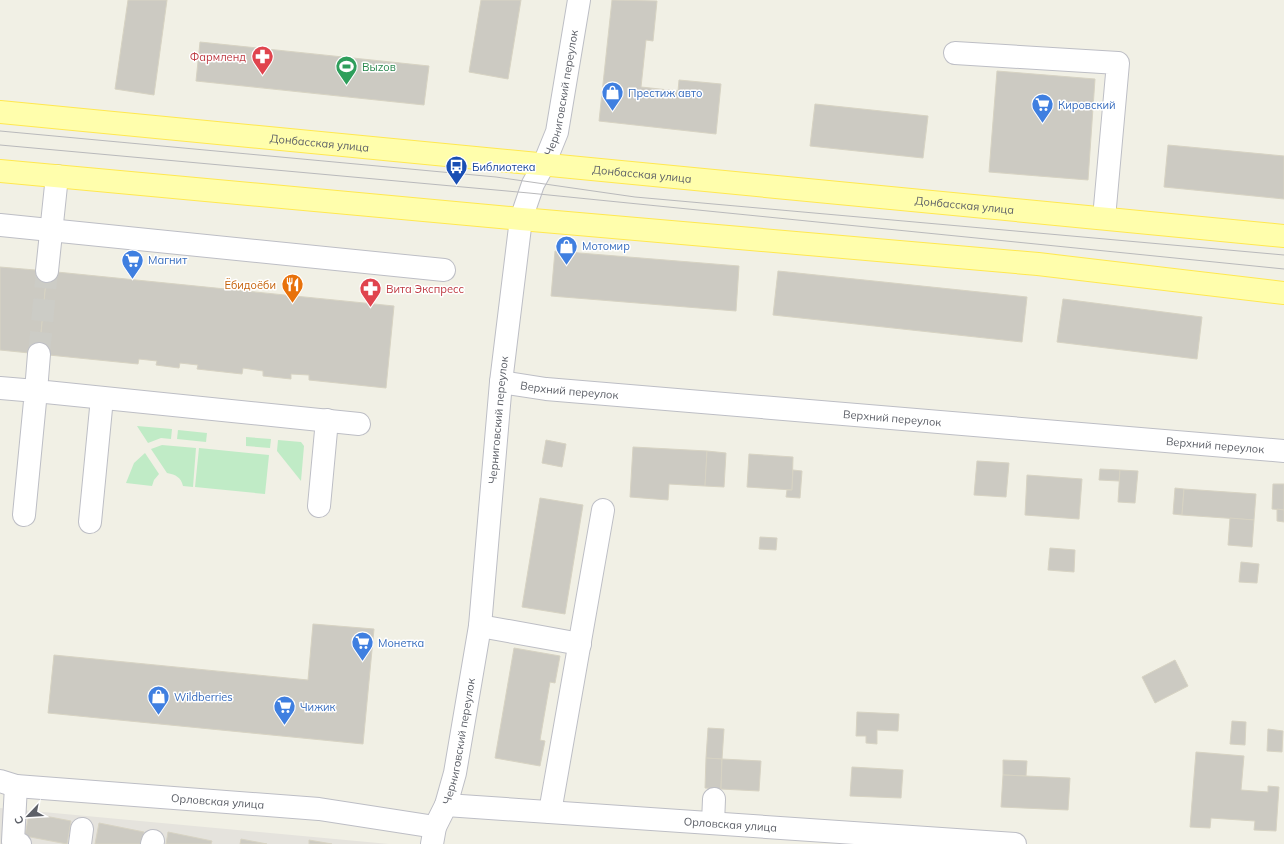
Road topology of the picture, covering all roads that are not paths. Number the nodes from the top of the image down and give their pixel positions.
1 (579, 0) edge
2 (955, 53) dead end
3 (0, 112) edge
4 (544, 164) junction
5 (0, 171) edge
6 (57, 176) junction
7 (1104, 218) junction
8 (521, 219) junction
9 (0, 226) edge
10 (51, 231) junction
11 (1284, 236) edge
12 (444, 270) dead end
13 (47, 271) tunnel mouth
14 (1284, 292) edge
15 (39, 354) tunnel mouth
16 (501, 382) junction
17 (0, 388) edge
18 (36, 392) junction
19 (102, 398) junction
20 (327, 420) junction
21 (359, 424) dead end
22 (1284, 451) edge
23 (319, 506) dead end
24 (603, 510) dead end
25 (24, 515) dead end
26 (90, 522) dead end
27 (480, 626) junction
28 (580, 644) junction
29 (8, 784) edge
30 (714, 799) dead end
31 (446, 805) junction
32 (550, 812) junction
33 (713, 823) junction
34 (434, 835) edge
35 (893, 840) edge
36 (15, 843) edge
37 (1015, 844) edge

1 - 4 street, Черниговский переулок
2 - 7 street
3 - 4 main road, Донбасская улица
4 - 7 main road, Донбасская улица
4 - 8 street, Черниговский переулок
5 - 6 main road
6 - 8 main road
6 - 10 street
7 - 11 main road, Донбасская улица
8 - 14 main road
8 - 16 street, Черниговский переулок
9 - 10 street
10 - 12 street
10 - 13 street
15 - 18 street
16 - 22 street, Верхний переулок
16 - 27 street, Черниговский переулок
17 - 18 street
18 - 19 street
18 - 25 street
19 - 20 street
19 - 26 street
20 - 21 street
20 - 23 street
24 - 28 street
27 - 28 street
27 - 31 street, Черниговский переулок
28 - 32 street
29 - 34 street, Орловская улица
29 - 36 street
30 - 33 street
31 - 32 street, Орловская улица
31 - 34 street, Черниговский переулок
32 - 33 street, Орловская улица
33 - 35 street, Орловская улица
35 - 37 street, Орловская улица

